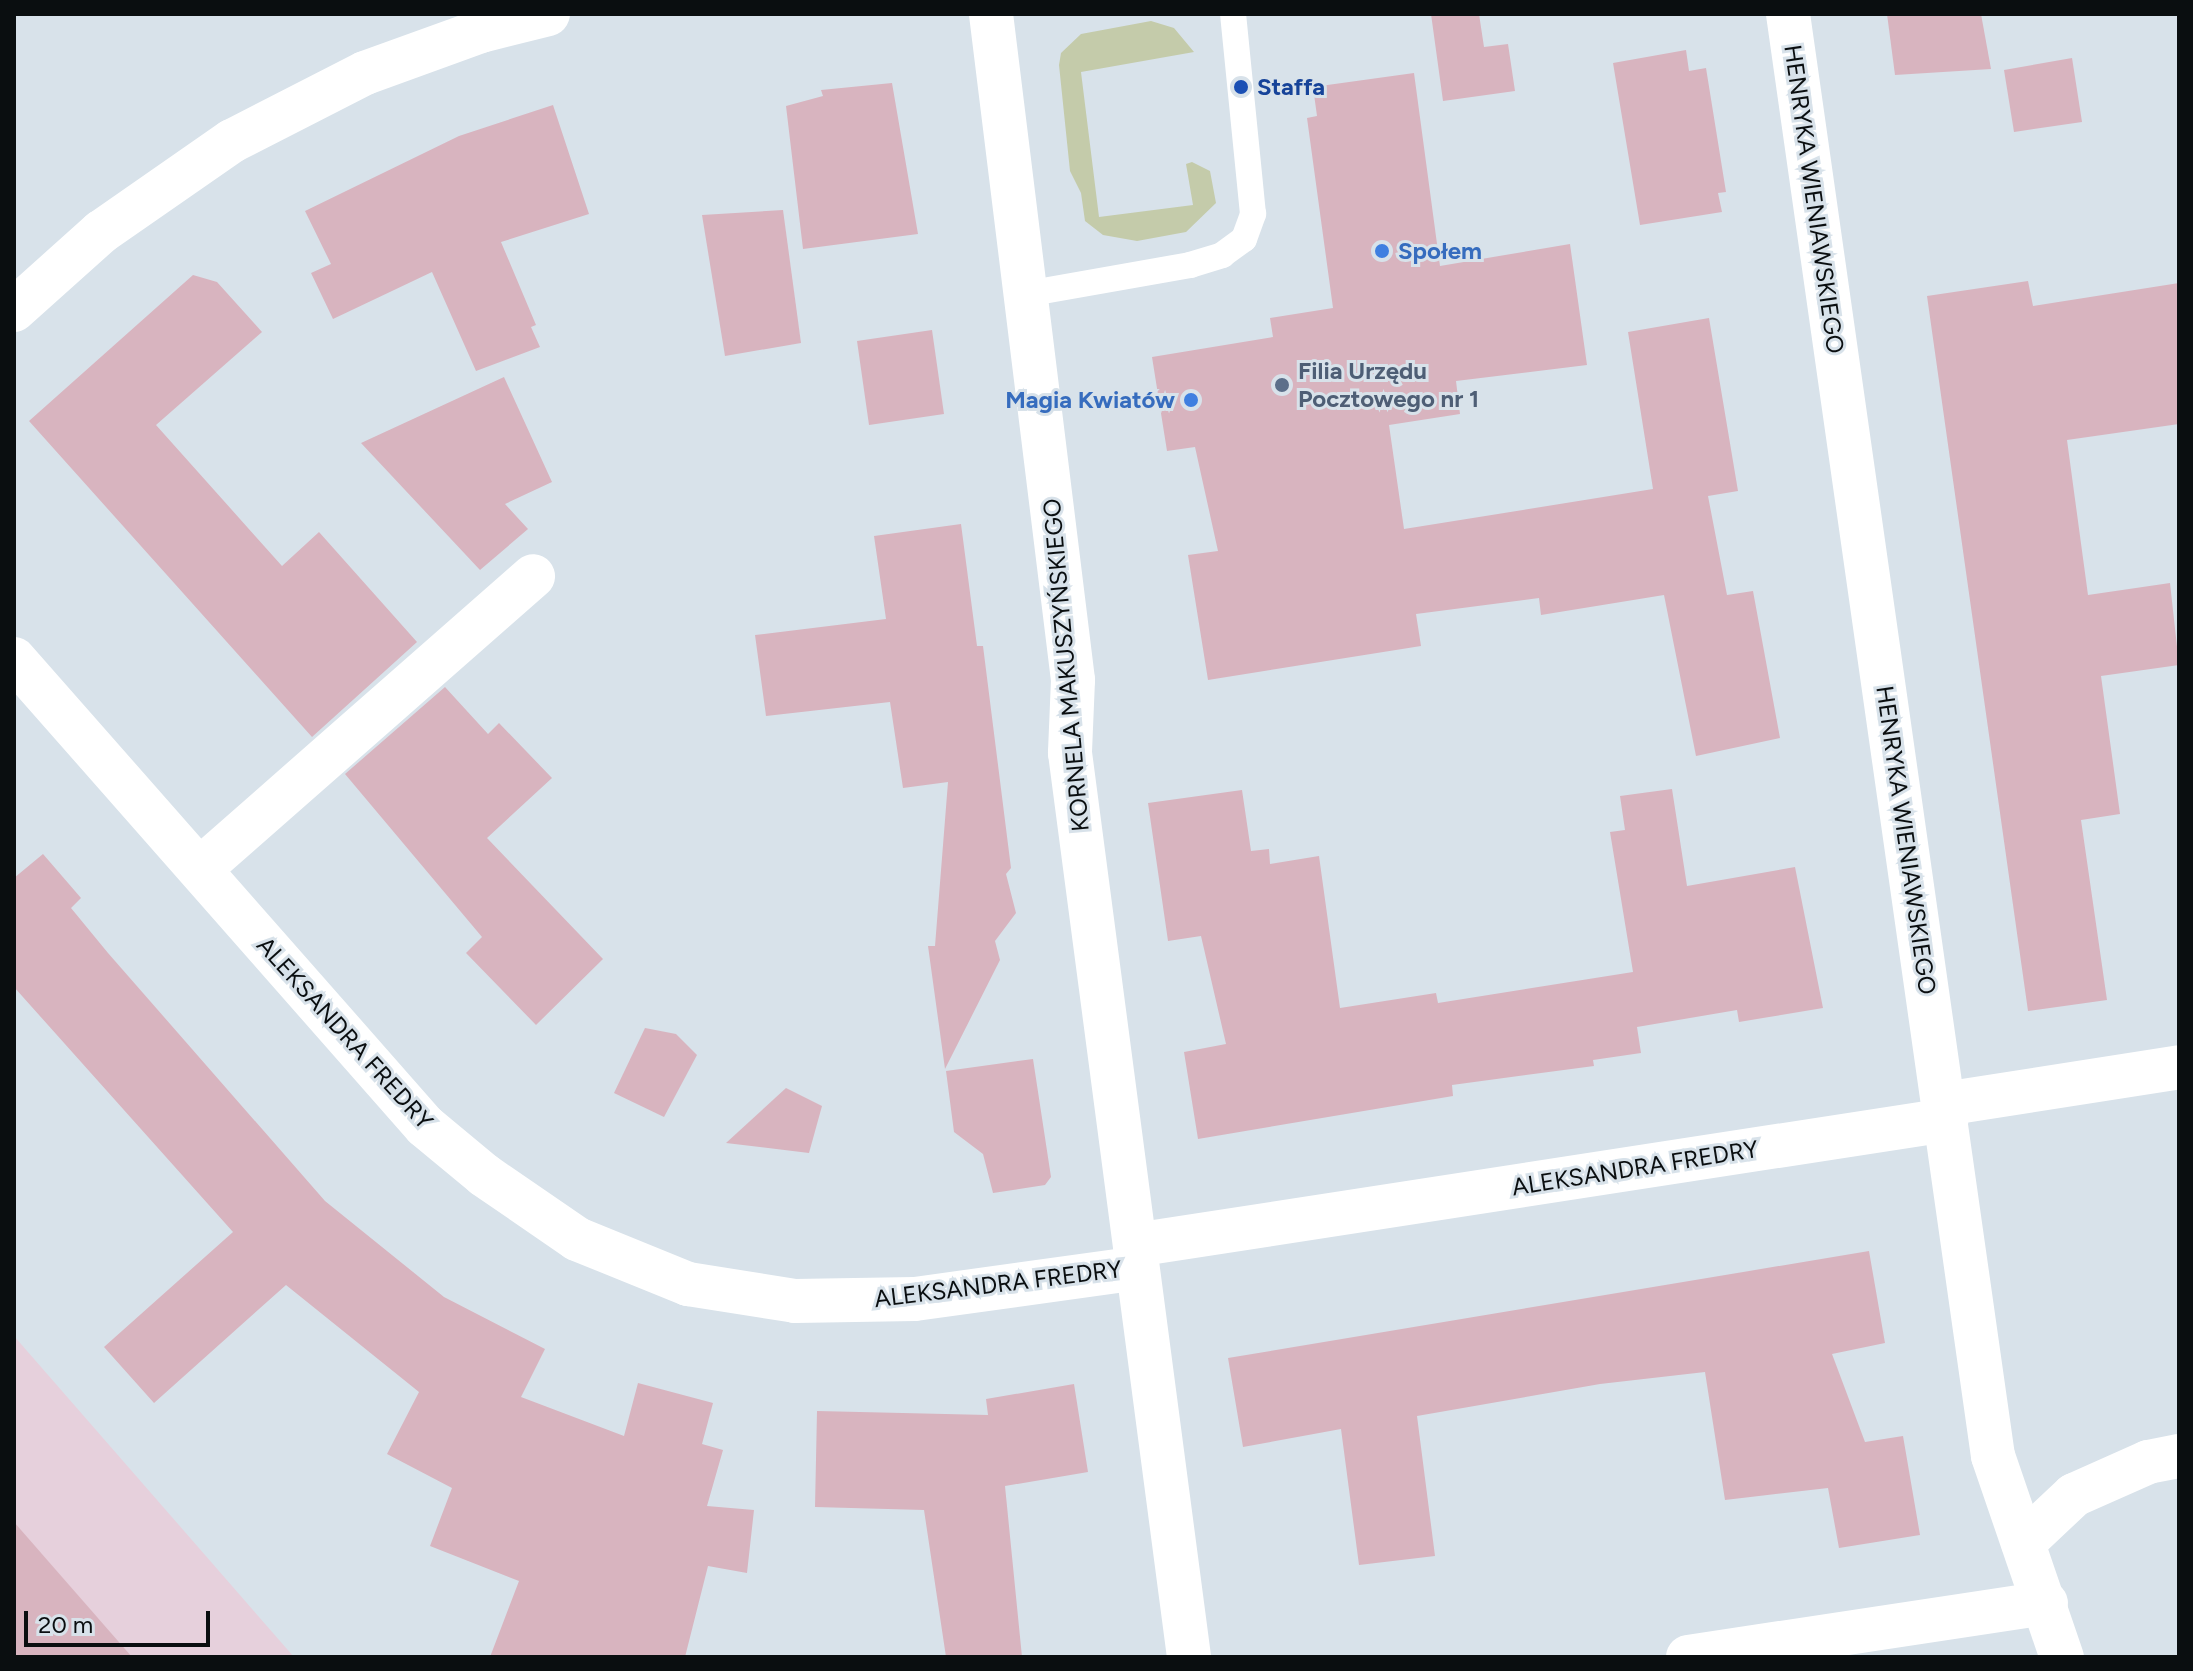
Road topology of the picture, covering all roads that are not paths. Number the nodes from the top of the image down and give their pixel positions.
1 (548, 14) edge
2 (991, 14) edge
3 (1233, 14) edge
4 (1788, 14) edge
5 (1026, 294) junction
6 (14, 310) edge
7 (533, 576) dead end
8 (14, 659) edge
9 (201, 868) junction
10 (2179, 1067) edge
11 (1945, 1112) junction
12 (1136, 1257) junction
13 (2179, 1456) edge
14 (2023, 1543) junction
15 (2046, 1603) junction
16 (1189, 1657) edge
17 (1688, 1657) edge
18 (2062, 1657) edge

1 - 6 street
2 - 5 street, KORNELA MAKUSZYŃSKIEGO
3 - 5 lane
4 - 11 street, HENRYKA WIENIAWSKIEGO
5 - 12 street, KORNELA MAKUSZYŃSKIEGO
7 - 9 street
8 - 9 street, ALEKSANDRA FREDRY
9 - 12 street, ALEKSANDRA FREDRY
10 - 11 street, ALEKSANDRA FREDRY
11 - 12 street, ALEKSANDRA FREDRY
11 - 14 street, HENRYKA WIENIAWSKIEGO
12 - 16 street, KORNELA MAKUSZYŃSKIEGO
13 - 14 street
14 - 15 street, HENRYKA WIENIAWSKIEGO
15 - 17 street
15 - 18 street, HENRYKA WIENIAWSKIEGO

